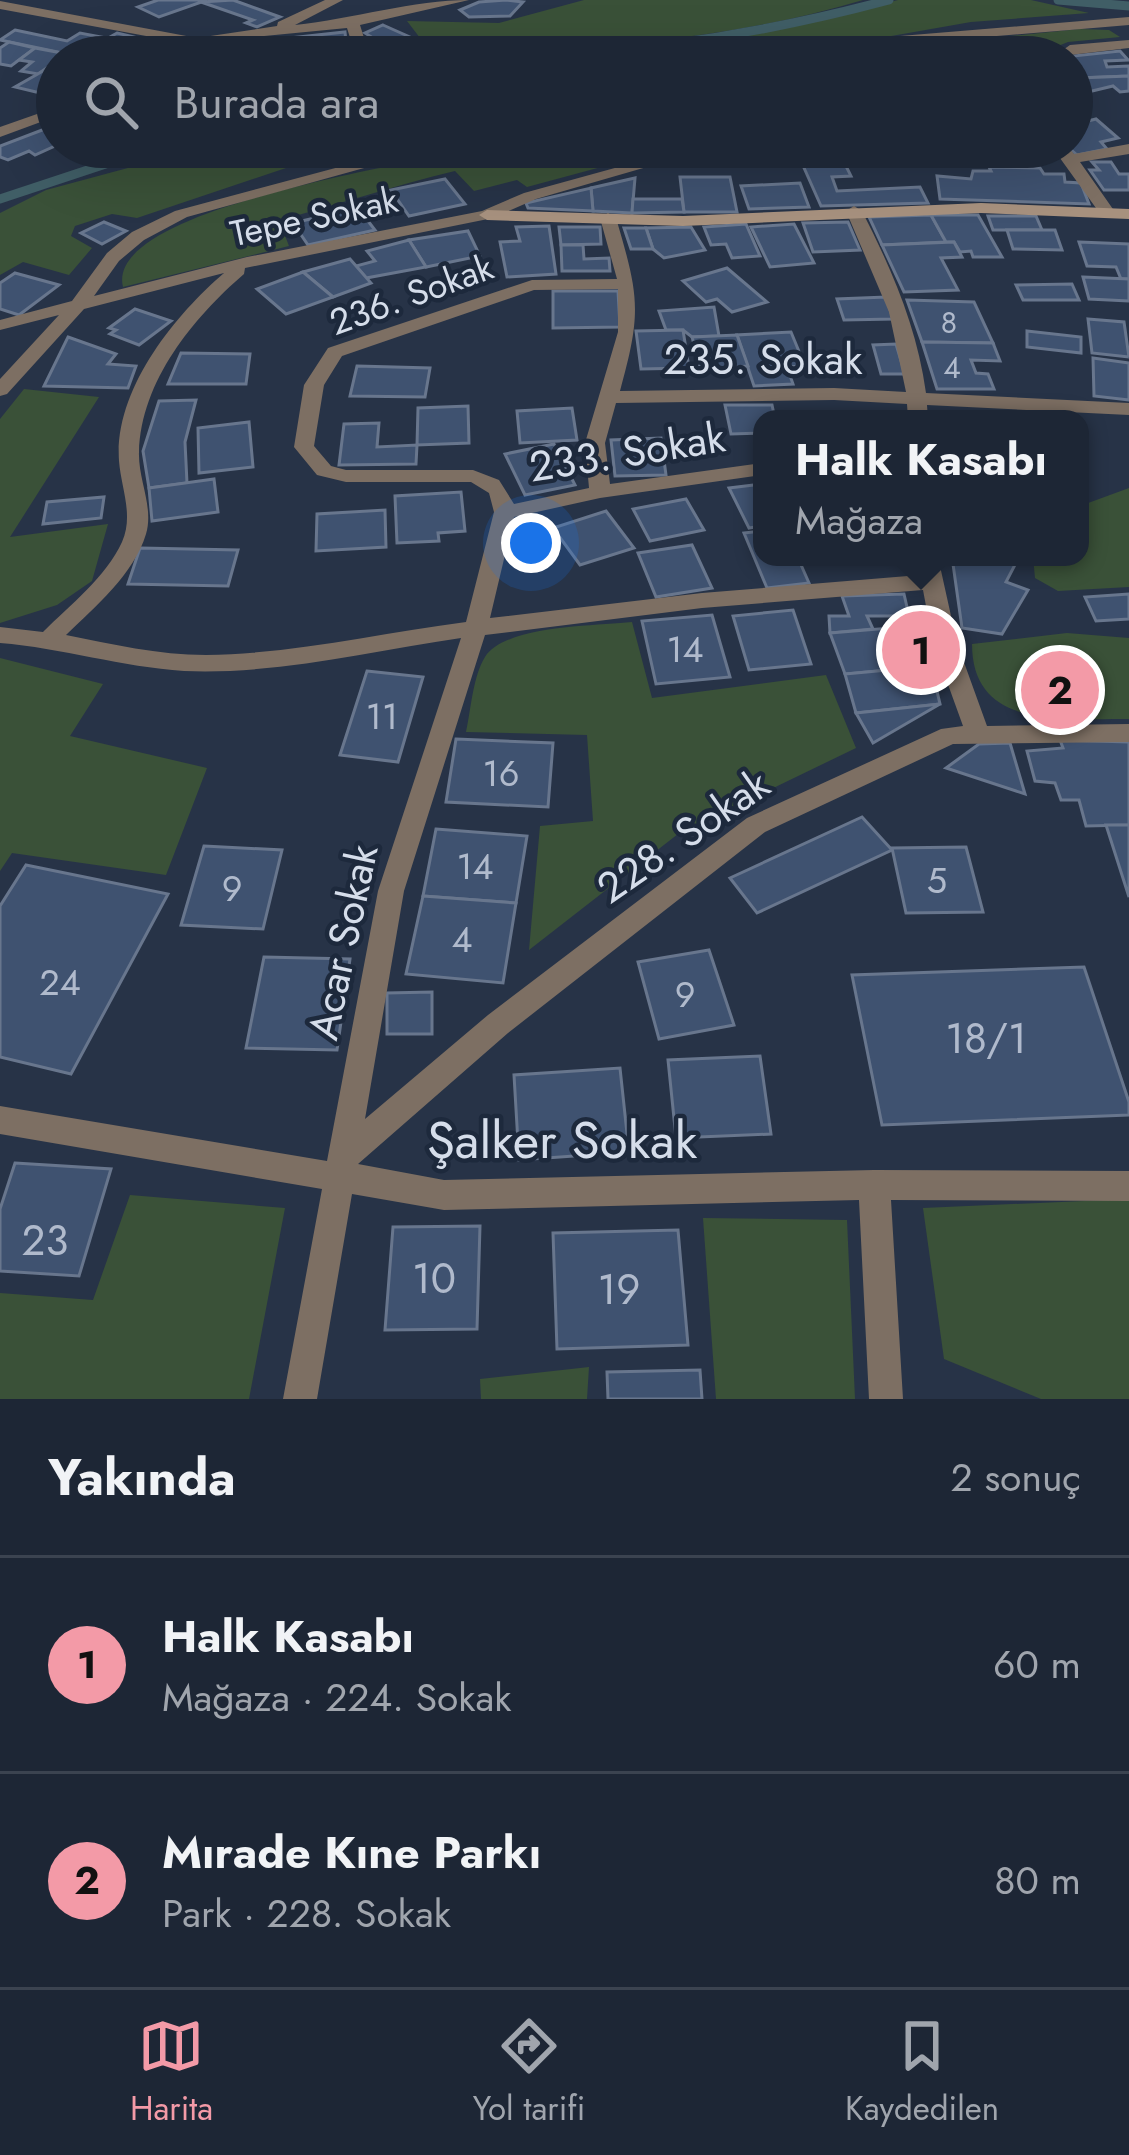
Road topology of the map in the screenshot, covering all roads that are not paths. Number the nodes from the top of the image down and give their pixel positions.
1 (336, 0) edge
2 (462, 0) edge
3 (0, 4) edge
4 (352, 23) junction
5 (1127, 23) edge
6 (270, 31) junction
7 (168, 36) edge
8 (232, 36) edge
9 (356, 36) edge
10 (953, 36) edge
11 (1129, 44) edge
12 (1093, 47) edge
13 (36, 118) edge
14 (0, 132) edge
15 (1129, 148) edge
16 (1093, 151) edge
17 (323, 168) edge
18 (632, 168) edge
19 (1076, 168) edge
20 (854, 211) junction
21 (1107, 212) junction
22 (1129, 214) edge
23 (487, 215) junction
24 (608, 218) junction
25 (248, 262) junction
26 (627, 284) junction
27 (76, 308) junction
28 (0, 325) edge
29 (0, 390) edge
30 (920, 396) junction
31 (606, 397) junction
32 (919, 410) edge
33 (1129, 410) edge
34 (753, 471) edge
35 (600, 491) junction
36 (505, 512) junction
37 (928, 570) edge
38 (476, 628) junction
39 (0, 635) edge
40 (51, 637) junction
41 (976, 731) junction
42 (1129, 733) edge
43 (0, 1120) edge
44 (345, 1166) junction
45 (874, 1185) junction
46 (1129, 1186) edge
47 (300, 1399) edge
48 (886, 1399) edge

1 - 6 street
2 - 4 street
3 - 7 street
4 - 6 street
4 - 9 street
5 - 10 street
6 - 8 street
11 - 12 street
13 - 14 street
15 - 16 street
17 - 27 street
18 - 23 street, Tepe Sokak
19 - 21 street
20 - 21 street
20 - 24 street
20 - 30 street
21 - 22 street
23 - 24 street
23 - 25 street, Tepe Sokak
24 - 26 street
25 - 27 street, Tepe Sokak
25 - 40 street
26 - 31 street
26 - 36 street, 236. Sokak
27 - 28 street, Tepe Sokak
27 - 29 street
30 - 31 street, 235. Sokak
30 - 32 street
30 - 33 street, 235. Sokak
31 - 35 street
34 - 35 street, 233. Sokak
35 - 36 street, 233. Sokak
36 - 38 street, Acar Sokak
37 - 38 street
37 - 41 street
38 - 40 street
38 - 44 street, Acar Sokak
39 - 40 street
41 - 42 street, 228. Sokak
41 - 44 street, 228. Sokak
43 - 44 street, Şalker Sokak
44 - 45 street, Şalker Sokak
44 - 47 street, Acar Sokak
45 - 46 street, Şalker Sokak
45 - 48 street

